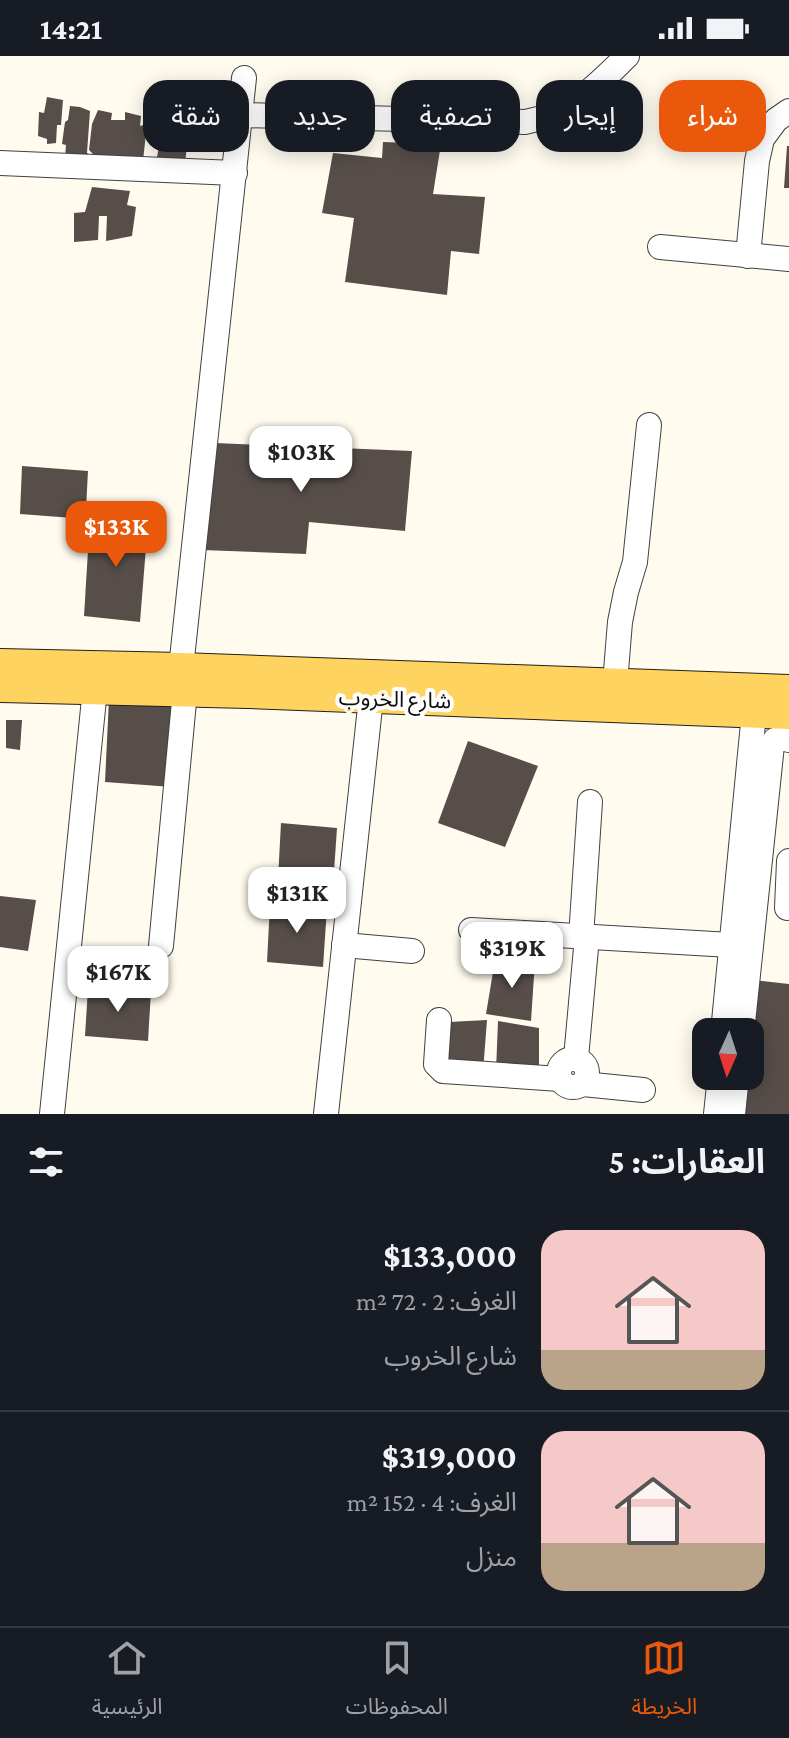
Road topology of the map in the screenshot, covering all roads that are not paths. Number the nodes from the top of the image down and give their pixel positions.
1 (627, 56) edge
2 (789, 111) edge
3 (249, 115) edge
4 (237, 152) edge
5 (0, 163) edge
6 (235, 173) junction
7 (660, 247) dead end
8 (748, 256) junction
9 (789, 259) edge
10 (649, 425) dead end
11 (0, 664) edge
12 (183, 680) junction
13 (615, 683) junction
14 (0, 687) edge
15 (95, 689) junction
16 (371, 698) junction
17 (754, 713) junction
18 (787, 719) edge
19 (590, 802) dead end
20 (789, 861) edge
21 (787, 908) edge
22 (471, 930) dead end
23 (584, 937) junction
24 (344, 945) junction
25 (731, 945) junction
26 (161, 946) dead end
27 (412, 951) dead end
28 (724, 1018) edge
29 (743, 1018) edge
30 (439, 1020) dead end
31 (571, 1081) junction
32 (643, 1090) dead end
33 (719, 1090) edge
34 (736, 1090) edge
35 (52, 1114) edge
36 (326, 1114) edge
37 (716, 1114) edge
38 (733, 1114) edge

1 - 3 street
2 - 8 street
4 - 6 street
5 - 6 street
6 - 12 street
7 - 8 street
8 - 9 street
10 - 13 street
11 - 12 main road, شارع الخروب
12 - 13 main road, شارع الخروب
12 - 15 main road, شارع الخروب
12 - 16 main road, شارع الخروب
12 - 26 street
13 - 18 main road, شارع الخروب
14 - 15 main road, شارع الخروب
15 - 35 street
16 - 17 main road, شارع الخروب
16 - 24 street
17 - 18 main road, شارع الخروب
17 - 25 street
18 - 29 street
19 - 23 street
20 - 21 street
22 - 23 street
23 - 25 street
23 - 31 street
24 - 27 street
24 - 36 street
25 - 28 street
30 - 31 street
31 - 32 street
33 - 37 street
34 - 38 street

